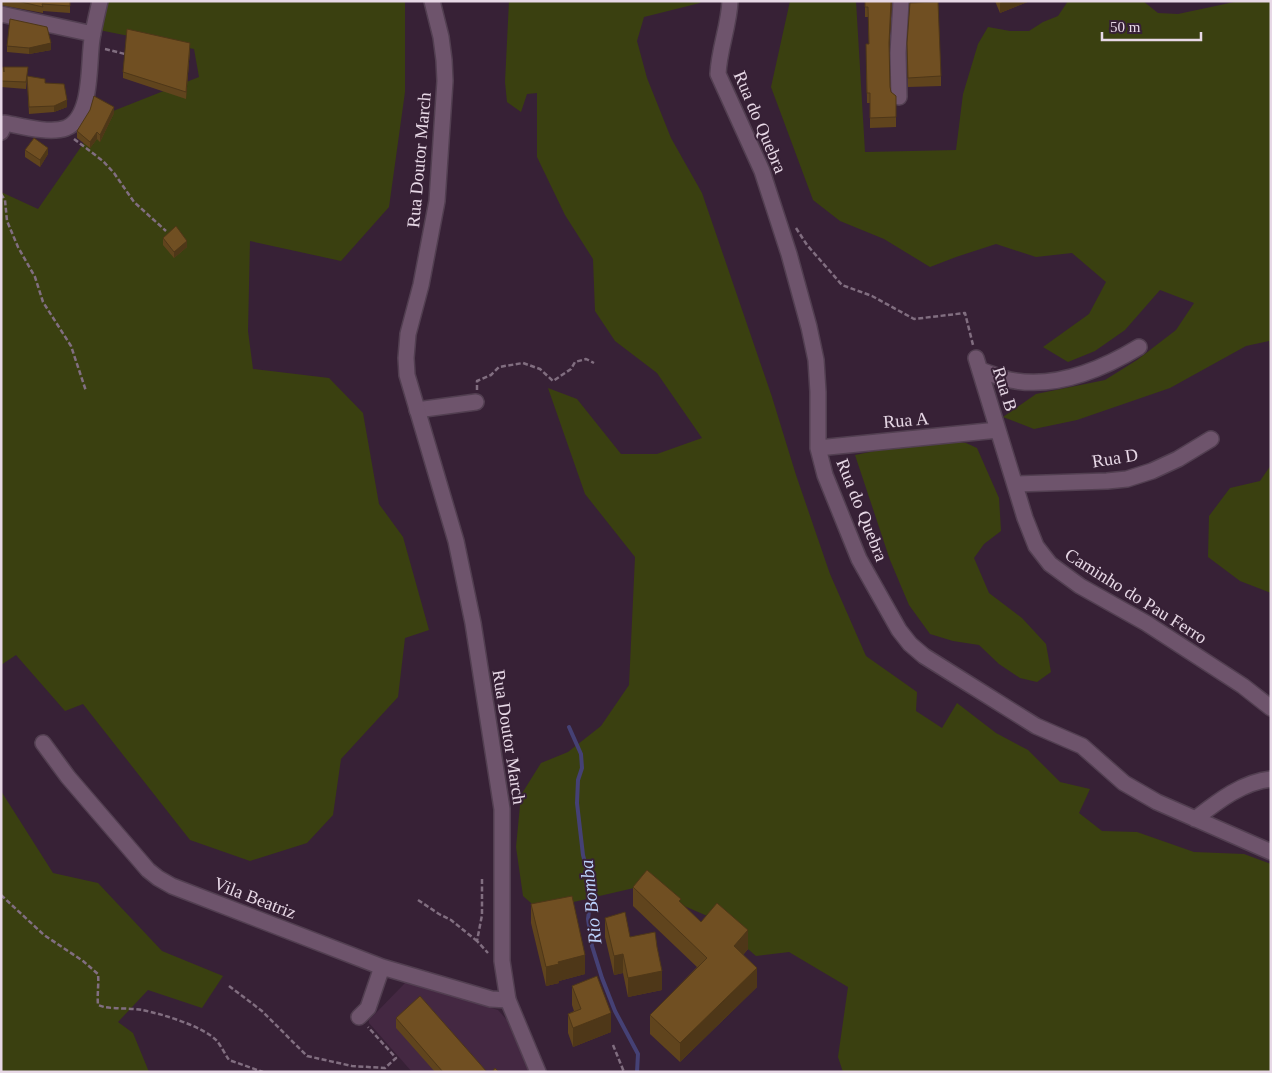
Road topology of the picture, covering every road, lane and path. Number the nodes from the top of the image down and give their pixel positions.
1 (100, 1) edge
2 (432, 1) edge
3 (730, 1) edge
4 (901, 1) edge
5 (1, 14) edge
6 (92, 40) junction
7 (125, 54) edge
8 (899, 97) dead end
9 (3, 128) edge
10 (66, 128) junction
11 (1, 194) edge
12 (792, 220) dead end
13 (166, 231) dead end
14 (1139, 347) dead end
15 (594, 363) dead end
16 (978, 364) junction
17 (86, 391) dead end
18 (476, 402) joint
19 (417, 410) junction
20 (998, 430) junction
21 (1211, 438) dead end
22 (818, 448) junction
23 (1015, 484) junction
24 (1271, 708) edge
25 (43, 743) dead end
26 (1271, 779) edge
27 (1195, 819) junction
28 (1271, 852) edge
29 (482, 879) dead end
30 (1, 895) edge
31 (418, 900) dead end
32 (477, 941) junction
33 (502, 961) junction
34 (382, 968) junction
35 (229, 986) dead end
36 (508, 1000) junction
37 (359, 1017) joint
38 (613, 1045) dead end
39 (263, 1072) edge
40 (538, 1072) edge
41 (624, 1072) edge

1 - 6 street
2 - 19 street, Rua Doutor March
3 - 22 street, Rua do Quebra
4 - 8 street
5 - 6 street
6 - 7 path
6 - 10 street
9 - 10 street
10 - 13 path
11 - 17 path
12 - 16 path
14 - 16 street
15 - 18 path
16 - 20 street, Rua B
18 - 19 street
19 - 33 street, Rua Doutor March
20 - 22 street, Rua A
20 - 23 street, Caminho do Pau Ferro
21 - 23 street, Rua D
22 - 27 street, Rua do Quebra
23 - 24 street, Caminho do Pau Ferro
25 - 34 street, Vila Beatriz
26 - 27 street
27 - 28 street, Rua do Quebra
29 - 32 path
30 - 39 path
31 - 32 path
32 - 33 path
33 - 36 street, Rua Doutor March
34 - 36 street, Vila Beatriz
34 - 37 street
35 - 37 path
36 - 40 street, Rua Doutor March
38 - 41 path

